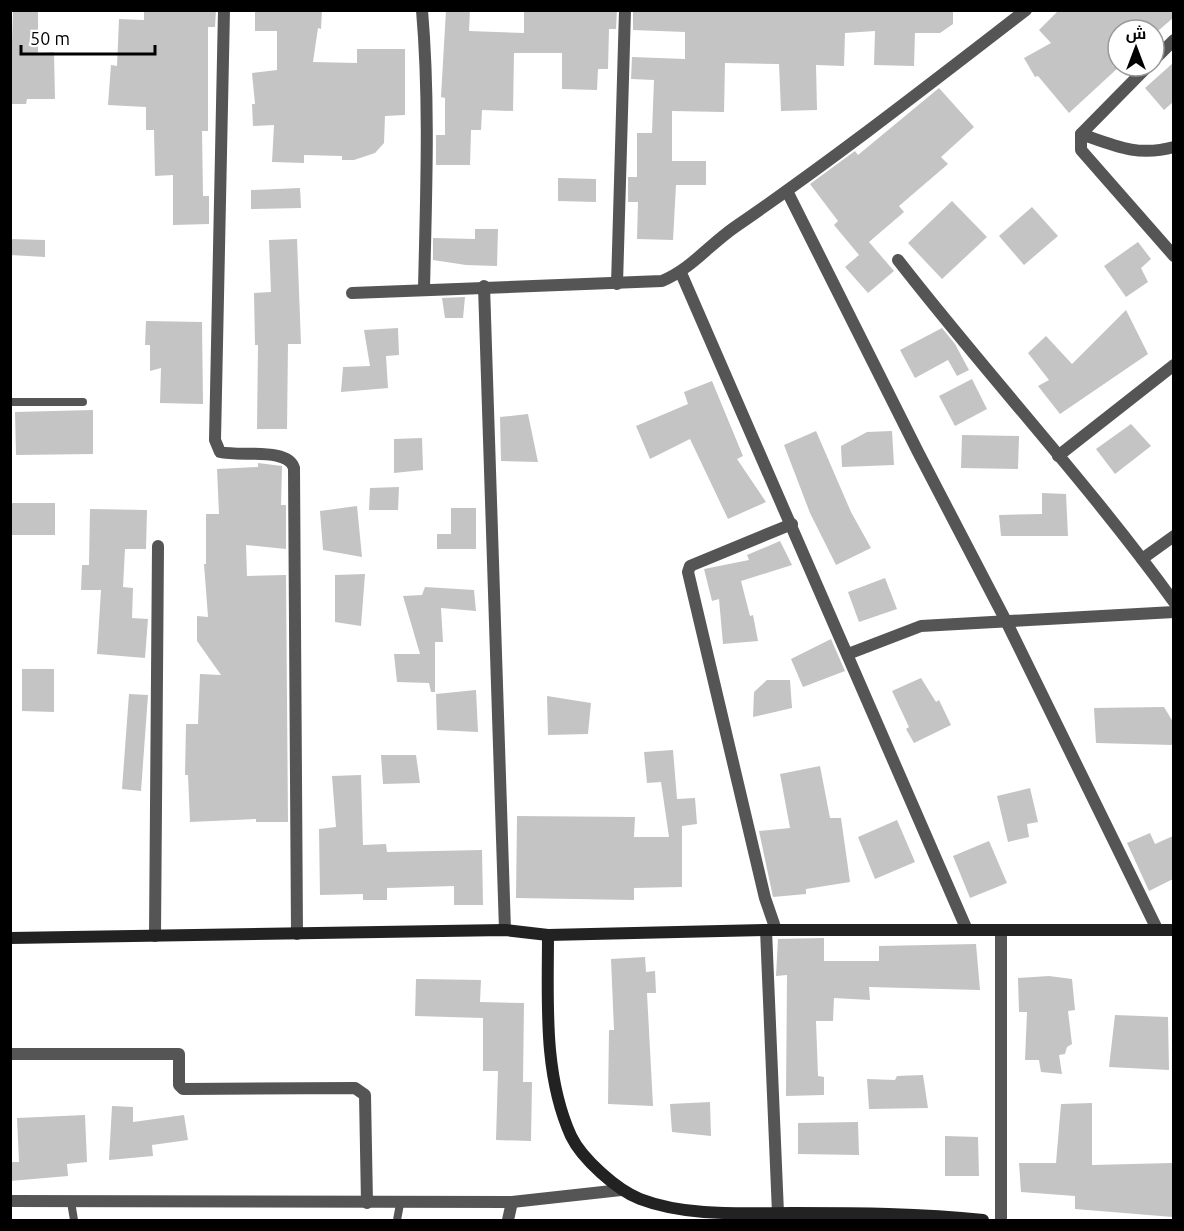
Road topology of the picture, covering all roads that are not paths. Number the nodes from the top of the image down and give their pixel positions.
1 (224, 10) edge
2 (422, 10) edge
3 (626, 10) edge
4 (1026, 10) edge
5 (1136, 78) edge
6 (1081, 134) junction
7 (1173, 147) edge
8 (787, 191) junction
9 (1173, 256) edge
10 (898, 260) dead end
11 (681, 273) junction
12 (617, 284) junction
13 (484, 286) junction
14 (424, 289) junction
15 (352, 293) dead end
16 (1173, 365) edge
17 (10, 402) edge
18 (83, 402) dead end
19 (1058, 456) junction
20 (792, 524) junction
21 (1173, 536) edge
22 (158, 546) dead end
23 (1142, 559) junction
24 (1173, 602) edge
25 (1173, 612) edge
26 (1006, 621) junction
27 (849, 654) junction
28 (1157, 929) junction
29 (505, 930) junction
30 (771, 930) junction
31 (967, 930) junction
32 (1001, 930) junction
33 (1173, 930) edge
34 (297, 934) junction
35 (548, 935) junction
36 (154, 936) junction
37 (10, 938) edge
38 (10, 1054) edge
39 (621, 1190) junction
40 (10, 1201) edge
41 (71, 1202) junction
42 (512, 1202) junction
43 (367, 1203) junction
44 (400, 1203) junction
45 (778, 1213) junction
46 (74, 1221) edge
47 (397, 1221) edge
48 (508, 1221) edge
49 (983, 1221) edge
50 (1001, 1221) edge

1 - 34 street
2 - 14 street
3 - 12 street
4 - 8 street
5 - 6 street
6 - 7 street
6 - 9 street
8 - 11 street
8 - 26 street
10 - 19 street
11 - 12 street
11 - 20 street
12 - 13 street
13 - 14 street
13 - 29 street
14 - 15 street
16 - 19 street
17 - 18 lane
19 - 23 street
20 - 27 street
20 - 30 street
21 - 23 street
22 - 36 street
23 - 24 street
25 - 26 street
26 - 27 street
26 - 28 street
27 - 31 street
28 - 32 street
28 - 33 street
29 - 34 street
29 - 35 street
30 - 31 street
30 - 35 street
30 - 45 street
31 - 32 street
32 - 50 street
34 - 36 street
35 - 39 street
36 - 37 street
38 - 43 street
39 - 42 street
39 - 45 street
40 - 41 street
41 - 43 street
41 - 46 lane
42 - 44 street
42 - 48 street
43 - 44 street
44 - 47 lane
45 - 49 street

